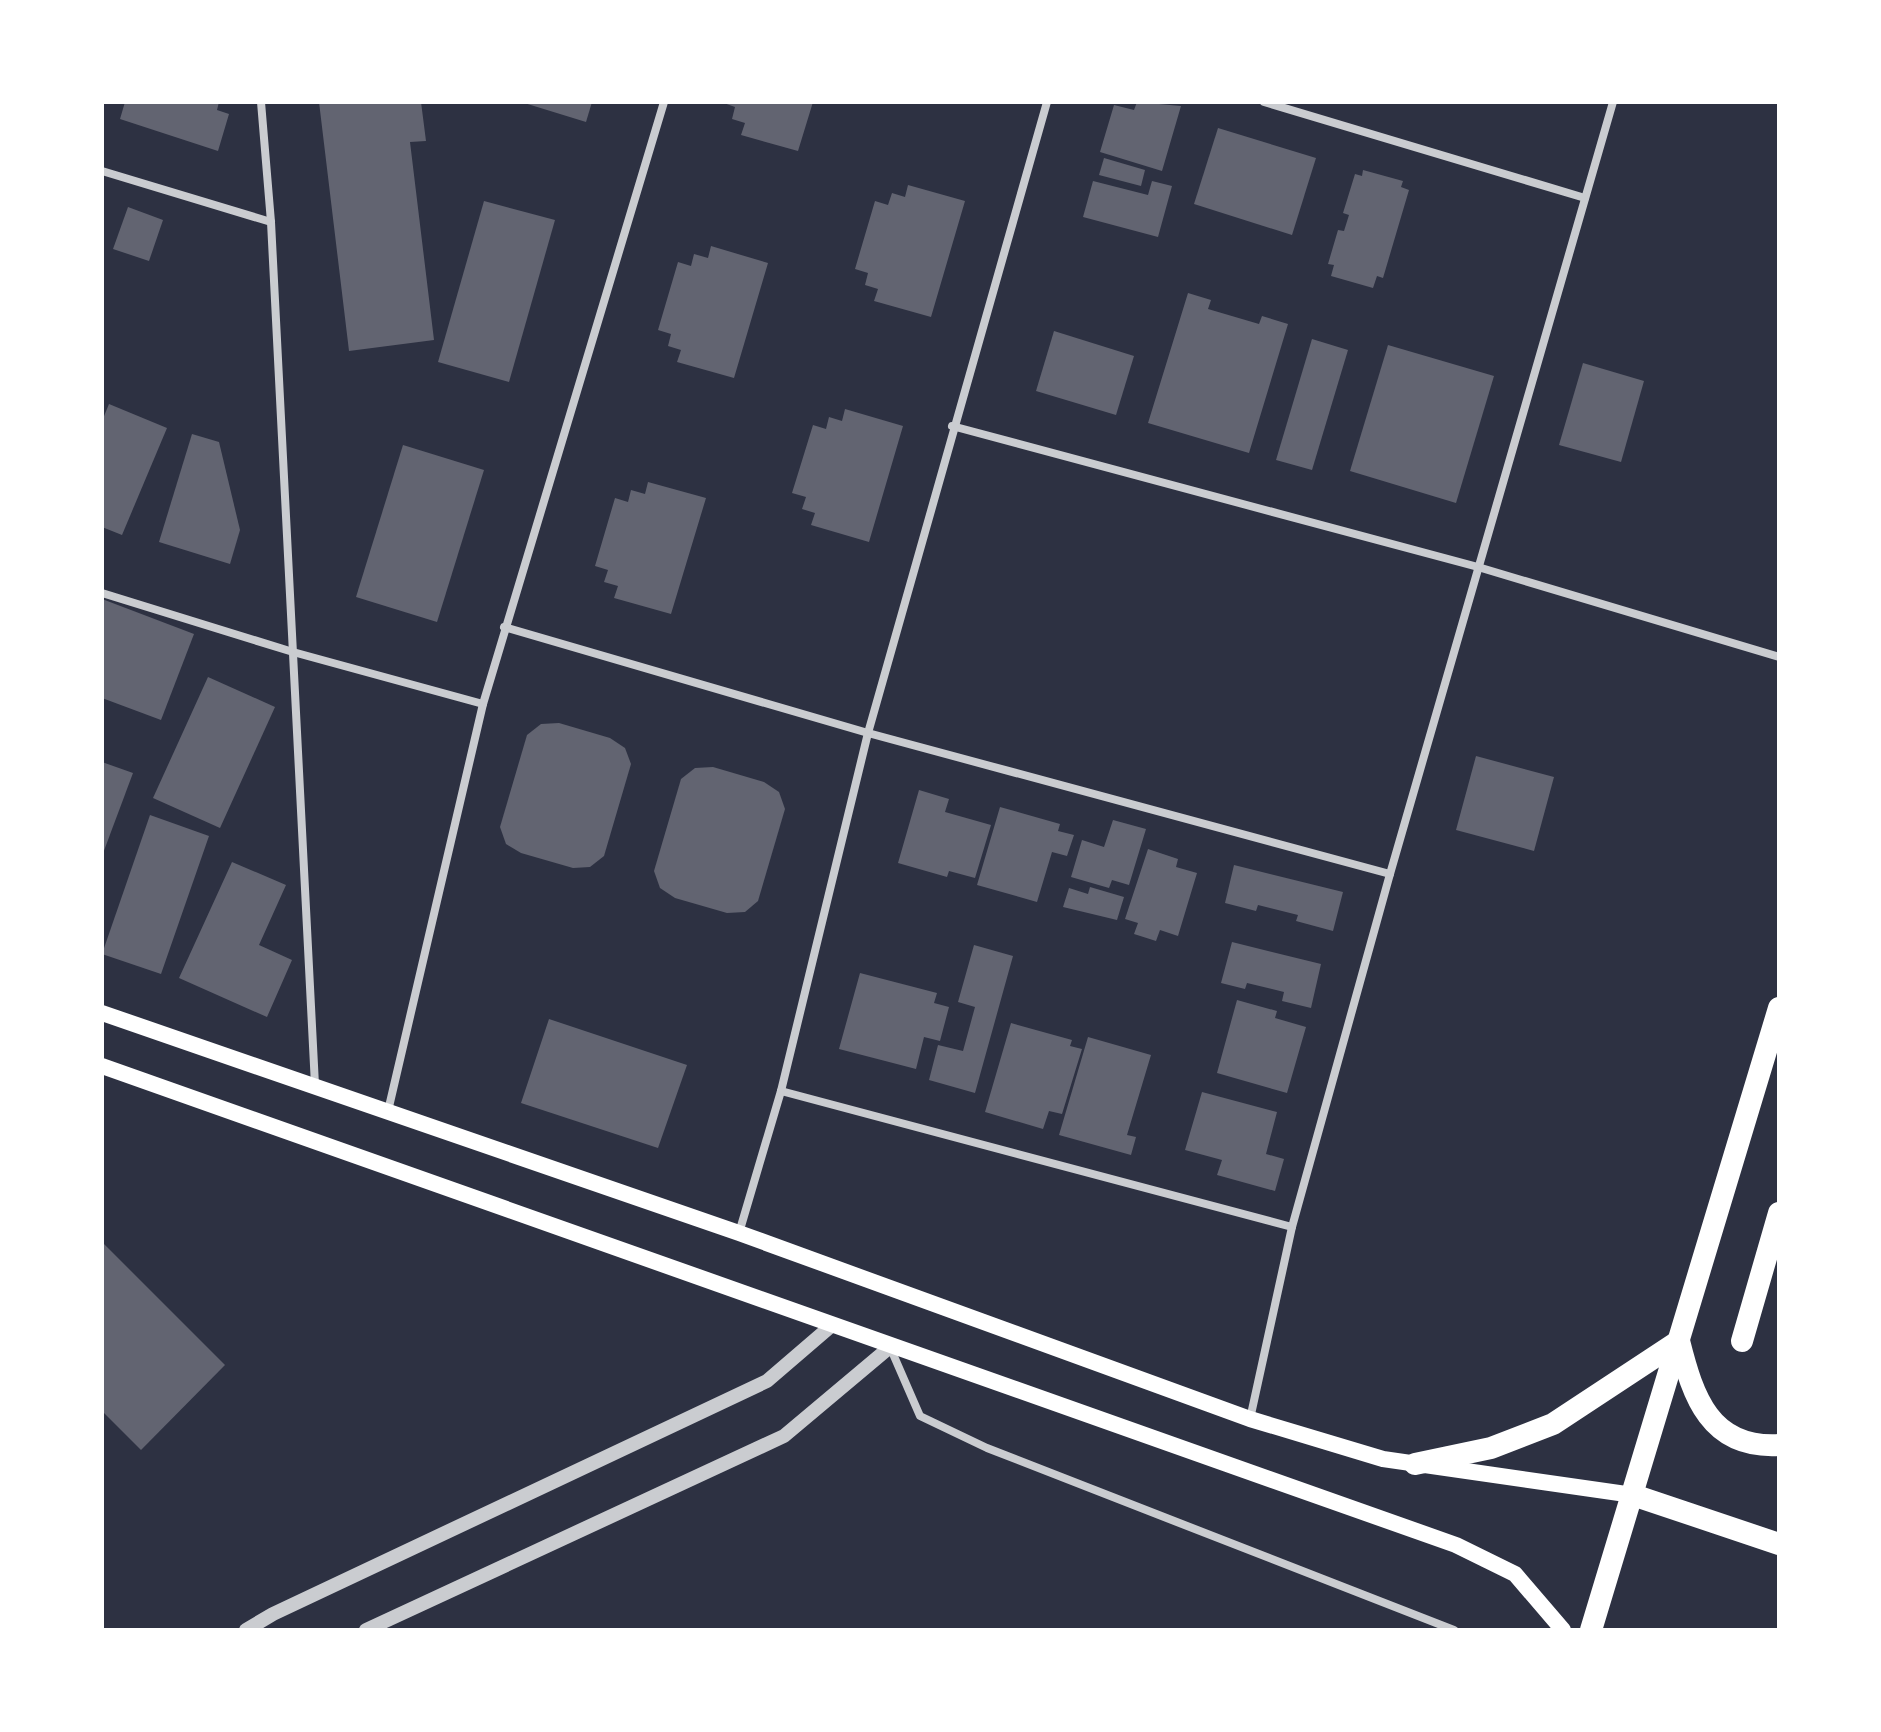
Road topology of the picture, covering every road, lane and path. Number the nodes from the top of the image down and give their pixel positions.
1 (261, 102) edge
2 (664, 102) edge
3 (1047, 102) edge
4 (1264, 102) edge
5 (1613, 102) edge
6 (1278, 104) edge
7 (102, 171) edge
8 (1585, 198) junction
9 (271, 222) junction
10 (952, 426) junction
11 (1478, 567) junction
12 (102, 593) edge
13 (504, 627) junction
14 (293, 652) junction
15 (1779, 657) edge
16 (483, 704) junction
17 (868, 733) junction
18 (1390, 874) junction
19 (1779, 1008) edge
20 (102, 1013) edge
21 (102, 1066) edge
22 (315, 1085) junction
23 (781, 1091) junction
24 (388, 1111) junction
25 (1779, 1213) edge
26 (1292, 1227) junction
27 (739, 1233) junction
28 (831, 1326) junction
29 (1679, 1341) junction
30 (1742, 1341) dead end
31 (890, 1347) junction
32 (1250, 1419) junction
33 (1779, 1445) edge
34 (1415, 1464) junction
35 (1633, 1495) junction
36 (1779, 1544) edge
37 (246, 1630) edge
38 (366, 1630) edge
39 (1454, 1630) edge
40 (1563, 1630) edge
41 (1591, 1630) edge

1 - 9 street
2 - 13 street
3 - 10 street
4 - 6 street
5 - 8 street
6 - 8 street
7 - 9 street
8 - 11 street
9 - 14 street
10 - 11 street
10 - 17 street
11 - 15 street
11 - 18 street
12 - 14 street
13 - 16 street
13 - 17 street
14 - 16 street
14 - 22 street
16 - 24 street
17 - 18 street
17 - 23 street
18 - 26 street
19 - 29 highway
20 - 22 main road
21 - 28 main road
22 - 24 main road
23 - 26 street
23 - 27 street
24 - 27 main road
25 - 30 highway
26 - 32 street
27 - 32 main road
28 - 31 main road
28 - 37 street
29 - 33 highway
29 - 34 highway
29 - 35 highway
31 - 38 street
31 - 39 street
31 - 40 main road
32 - 34 main road
34 - 35 main road
35 - 36 highway
35 - 41 highway

